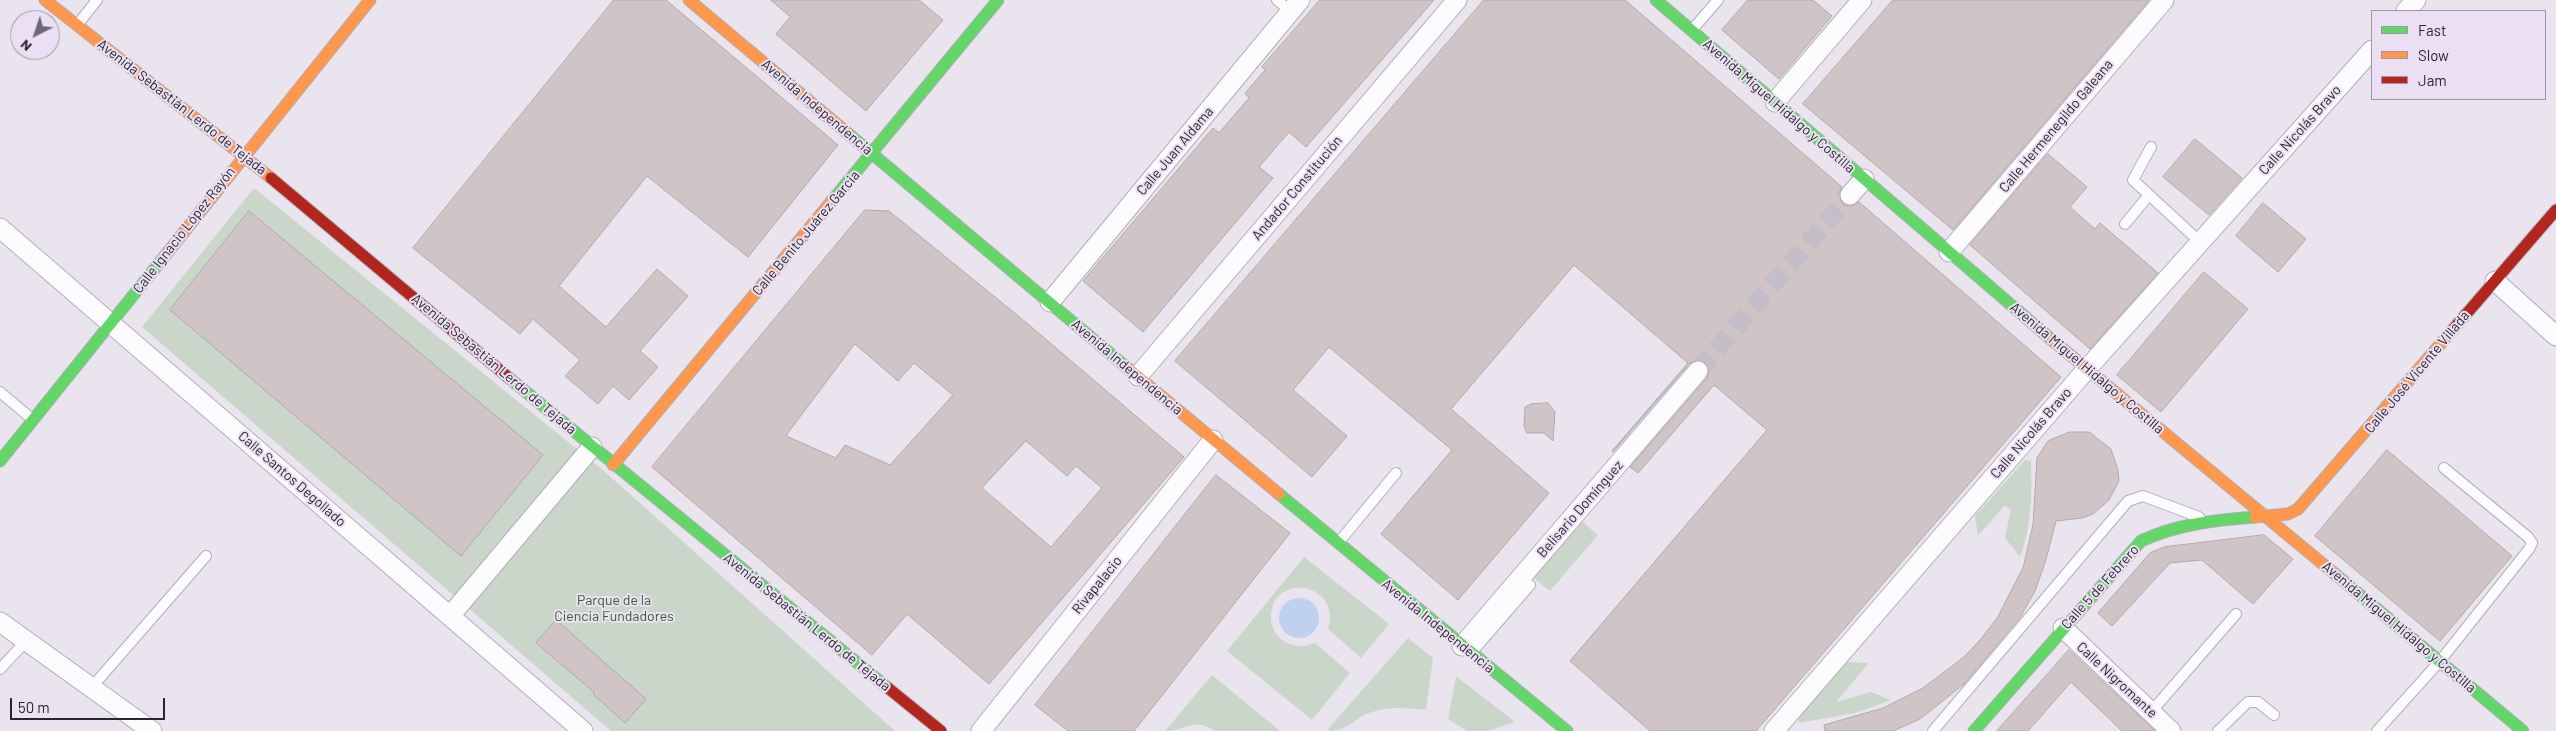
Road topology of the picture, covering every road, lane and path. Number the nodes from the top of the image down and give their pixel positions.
1 (45, 0) edge
2 (97, 0) edge
3 (370, 0) edge
4 (689, 0) edge
5 (998, 0) edge
6 (1457, 0) edge
7 (1656, 0) edge
8 (1718, 0) edge
9 (1862, 0) edge
10 (2164, 0) edge
11 (2416, 0) edge
12 (1289, 4) edge
13 (2407, 10) edge
14 (77, 25) junction
15 (1691, 31) junction
16 (2371, 51) edge
17 (1775, 102) junction
18 (2151, 147) dead end
19 (873, 154) junction
20 (244, 155) junction
21 (1864, 179) junction
22 (1850, 195) tunnel mouth
23 (2149, 195) junction
24 (2556, 210) edge
25 (2125, 224) dead end
26 (0, 228) edge
27 (2200, 242) junction
28 (1949, 252) junction
29 (2494, 282) junction
30 (1050, 302) junction
31 (111, 322) junction
32 (2556, 336) edge
33 (2086, 370) junction
34 (1698, 371) tunnel mouth
35 (1138, 376) junction
36 (0, 392) edge
37 (33, 420) junction
38 (1213, 440) junction
39 (592, 447) junction
40 (0, 461) edge
41 (613, 465) junction
42 (2444, 468) dead end
43 (1396, 473) dead end
44 (2266, 516) junction
45 (2211, 522) junction
46 (1338, 543) junction
47 (206, 556) dead end
48 (1530, 585) dead end
49 (2236, 614) dead end
50 (450, 616) junction
51 (0, 622) edge
52 (2063, 628) junction
53 (28, 640) junction
54 (1467, 650) junction
55 (2440, 661) junction
56 (0, 670) edge
57 (92, 687) junction
58 (2151, 712) junction
59 (2274, 715) dead end
60 (152, 731) edge
61 (583, 731) edge
62 (941, 731) edge
63 (981, 731) edge
64 (1567, 731) edge
65 (1774, 731) edge
66 (1933, 731) edge
67 (1974, 731) edge
68 (2172, 731) edge
69 (2218, 731) edge
70 (2378, 731) edge
71 (2523, 731) edge

1 - 14 main road, Avenida Sebastián Lerdo de Tejada
2 - 14 lane
3 - 20 main road, Calle Ignacio López Rayón
4 - 19 main road, Avenida Independencia
5 - 19 main road, Calle Benito Juárez Garcia
6 - 35 street, Andador Constitución
7 - 15 main road, Avenida Miguel Hidalgo y Costilla
8 - 15 lane
9 - 17 street
10 - 28 street, Calle Hermenegildo Galeana
11 - 13 street
12 - 30 street, Calle Juan Aldama
14 - 20 main road, Avenida Sebastián Lerdo de Tejada
15 - 17 main road, Avenida Miguel Hidalgo y Costilla
16 - 27 street, Calle Nicolás Bravo
17 - 21 main road, Avenida Miguel Hidalgo y Costilla
18 - 23 lane
19 - 30 main road, Avenida Independencia
19 - 41 main road, Calle Benito Juárez Garcia
20 - 31 main road, Calle Ignacio López Rayón
20 - 39 main road, Avenida Sebastián Lerdo de Tejada
21 - 22 street
21 - 28 main road, Avenida Miguel Hidalgo y Costilla
23 - 25 lane
23 - 27 lane
24 - 29 main road, Calle José Vicente Villada
26 - 31 street, Calle Santos Degollado
27 - 33 street, Calle Nicolás Bravo
28 - 33 main road, Avenida Miguel Hidalgo y Costilla
29 - 32 street
29 - 44 main road, Calle José Vicente Villada
30 - 35 main road, Avenida Independencia
31 - 37 main road, Calle Ignacio López Rayón
31 - 50 street, Calle Santos Degollado
33 - 44 main road, Avenida Miguel Hidalgo y Costilla
33 - 65 street, Calle Nicolás Bravo
34 - 54 street, Belisario Domínguez
35 - 38 main road, Avenida Independencia
36 - 37 lane
37 - 40 main road, Calle Ignacio López Rayón
38 - 46 main road, Avenida Independencia
38 - 63 street, Rivapalacio
39 - 41 main road, Avenida Sebastián Lerdo de Tejada
39 - 50 street
41 - 62 main road, Avenida Sebastián Lerdo de Tejada
42 - 55 lane
43 - 46 lane
44 - 45 main road, Calle 5 de Febrero
44 - 55 main road, Avenida Miguel Hidalgo y Costilla
45 - 52 main road, Calle 5 de Febrero
45 - 66 lane
46 - 54 main road, Avenida Independencia
47 - 57 lane
48 - 54 lane
49 - 58 lane
50 - 61 street, Calle Santos Degollado
51 - 53 street
52 - 58 street, Calle Nigromante
52 - 67 main road, Calle 5 de Febrero
53 - 56 lane
53 - 57 street
54 - 64 main road, Avenida Independencia
55 - 70 lane
55 - 71 main road, Avenida Miguel Hidalgo y Costilla
57 - 60 street
58 - 68 street, Calle Nigromante
59 - 69 lane

